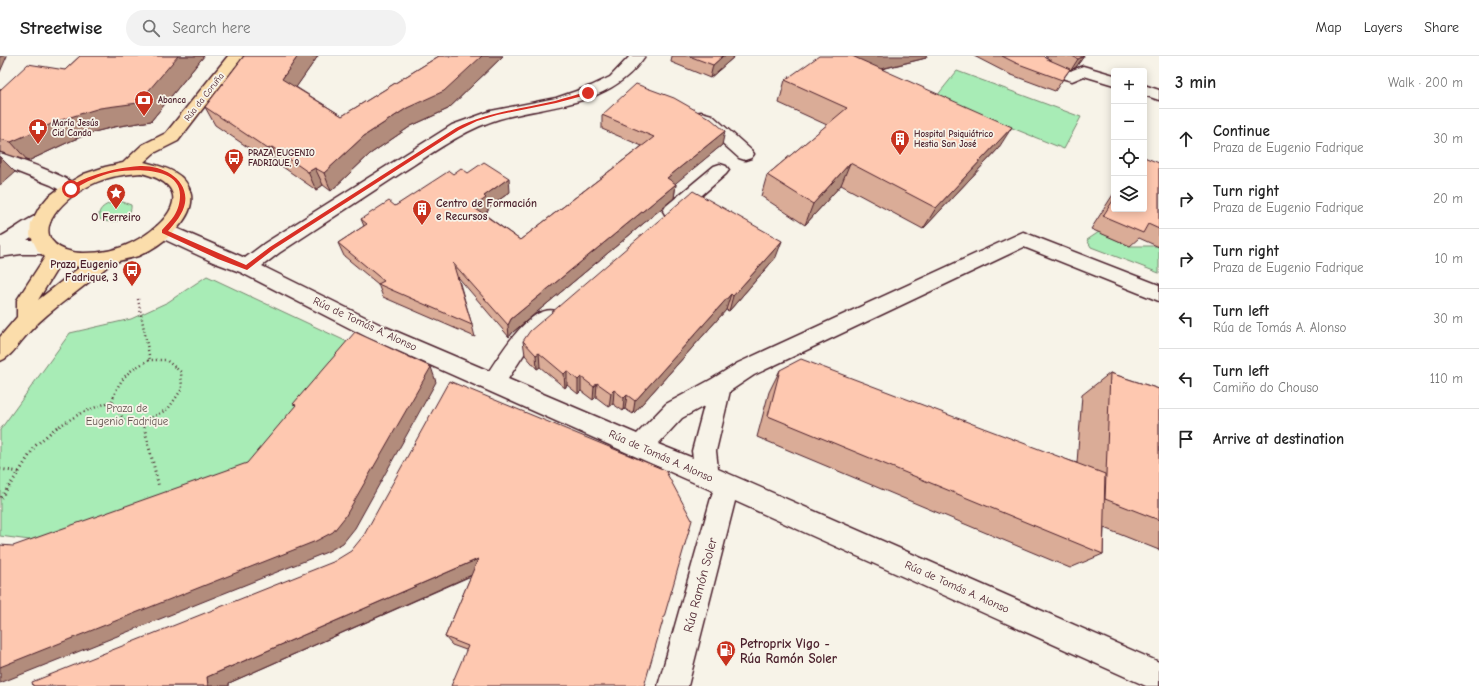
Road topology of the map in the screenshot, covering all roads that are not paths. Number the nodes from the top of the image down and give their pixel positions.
1 (236, 56) edge
2 (638, 56) edge
3 (1037, 57) edge
4 (1111, 79) edge
5 (1147, 91) edge
6 (1159, 95) edge
7 (687, 111) edge
8 (172, 137) junction
9 (745, 154) dead end
10 (0, 160) edge
11 (168, 162) junction
12 (128, 168) junction
13 (720, 170) dead end
14 (71, 189) junction
15 (42, 220) junction
16 (660, 221) edge
17 (164, 231) junction
18 (0, 245) edge
19 (0, 250) edge
20 (51, 251) junction
21 (104, 259) junction
22 (247, 267) junction
23 (1159, 293) edge
24 (564, 303) edge
25 (27, 319) junction
26 (0, 352) edge
27 (458, 367) junction
28 (494, 383) junction
29 (720, 386) junction
30 (445, 389) edge
31 (640, 447) junction
32 (716, 480) junction
33 (1159, 677) edge
34 (673, 686) edge

1 - 8 main road, Rúa da Coruña
2 - 22 street
3 - 4 street
5 - 6 street
7 - 9 street
8 - 11 main road
8 - 12 main road, Rúa da Coruña
10 - 14 street
11 - 12 main road
11 - 17 main road
12 - 14 main road
13 - 16 street
14 - 15 main road
15 - 18 street
15 - 20 main road
17 - 21 main road
17 - 22 street, Rúa de Tomás A. Alonso
19 - 20 street
20 - 21 main road
20 - 25 main road
21 - 25 main road
22 - 27 street, Rúa de Tomás A. Alonso
23 - 29 street
24 - 28 street
25 - 26 main road
27 - 28 street, Rúa de Tomás A. Alonso
27 - 30 street
28 - 31 street, Rúa de Tomás A. Alonso
29 - 31 street
29 - 32 street, Rúa Ramón Soler
31 - 32 street, Rúa de Tomás A. Alonso
32 - 33 street, Rúa de Tomás A. Alonso
32 - 34 street, Rúa Ramón Soler

